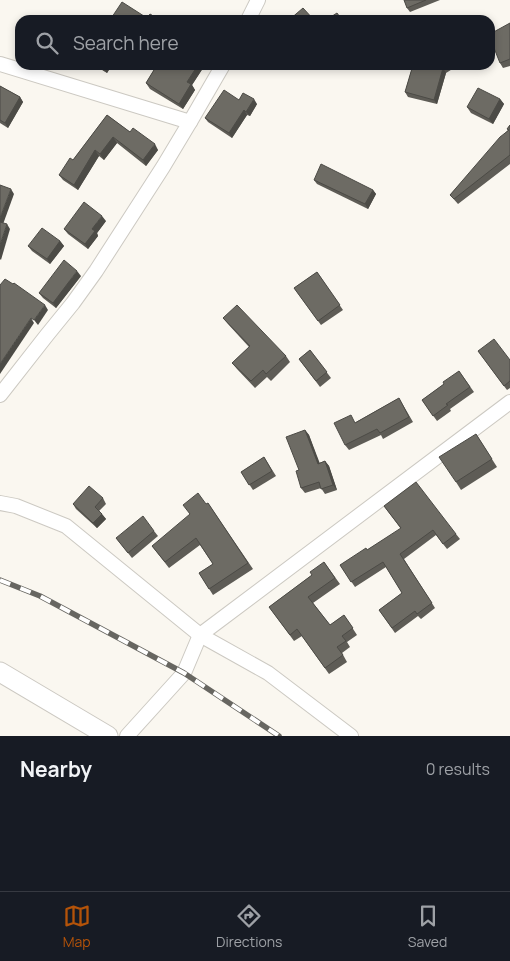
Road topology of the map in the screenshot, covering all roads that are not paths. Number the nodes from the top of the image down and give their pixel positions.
1 (258, 0) edge
2 (250, 15) edge
3 (0, 64) edge
4 (15, 69) edge
5 (20, 70) edge
6 (220, 70) edge
7 (190, 122) junction
8 (0, 395) edge
9 (510, 402) edge
10 (0, 503) edge
11 (200, 635) junction
12 (0, 672) edge
13 (108, 736) edge
14 (126, 736) edge
15 (351, 736) edge

1 - 2 street
3 - 4 street
5 - 7 street
6 - 7 street
7 - 8 street
9 - 11 street
10 - 11 street
11 - 14 street
11 - 15 street
12 - 13 main road

